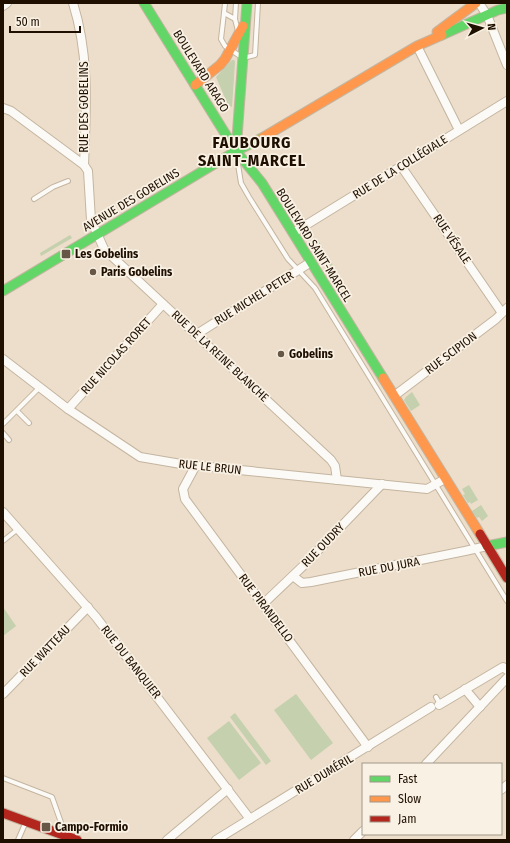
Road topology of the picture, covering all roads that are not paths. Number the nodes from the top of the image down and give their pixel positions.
1 (7, 3) edge
2 (73, 3) edge
3 (144, 3) edge
4 (225, 3) edge
5 (236, 3) edge
6 (247, 3) edge
7 (258, 3) edge
8 (478, 3) edge
9 (3, 6) edge
10 (505, 6) edge
11 (224, 13) junction
12 (487, 15) junction
13 (235, 19) junction
14 (246, 20) junction
15 (239, 34) junction
16 (418, 46) junction
17 (244, 49) junction
18 (231, 50) junction
19 (243, 58) junction
20 (507, 65) edge
21 (195, 85) junction
22 (507, 101) edge
23 (3, 108) edge
24 (459, 130) junction
25 (236, 151) junction
26 (84, 165) junction
27 (401, 166) junction
28 (68, 181) dead end
29 (34, 200) dead end
30 (293, 233) junction
31 (97, 235) junction
32 (311, 262) junction
33 (299, 270) junction
34 (3, 291) edge
35 (163, 304) junction
36 (504, 310) edge
37 (197, 334) junction
38 (3, 359) edge
39 (40, 388) junction
40 (394, 396) junction
41 (68, 409) junction
42 (17, 411) junction
43 (29, 423) dead end
44 (3, 424) edge
45 (3, 433) edge
46 (10, 440) dead end
47 (196, 465) junction
48 (445, 479) junction
49 (337, 480) junction
50 (382, 484) junction
51 (436, 484) junction
52 (3, 512) edge
53 (18, 528) junction
54 (3, 541) edge
55 (507, 542) edge
56 (487, 546) junction
57 (475, 549) junction
58 (293, 576) junction
59 (507, 578) edge
60 (507, 601) edge
61 (263, 604) junction
62 (88, 607) junction
63 (507, 670) edge
64 (507, 678) edge
65 (465, 689) junction
66 (3, 694) edge
67 (480, 707) junction
68 (368, 747) junction
69 (427, 763) edge
70 (3, 778) edge
71 (228, 789) junction
72 (3, 813) edge
73 (250, 819) junction
74 (26, 821) junction
75 (362, 832) edge
76 (65, 836) junction
77 (18, 840) edge
78 (77, 840) edge
79 (167, 840) edge
80 (216, 840) edge
81 (354, 840) edge

1 - 9 street
2 - 26 street, RUE DES GOBELINS
3 - 21 main road, BOULEVARD ARAGO
4 - 11 lane
5 - 13 lane
6 - 14 main road
7 - 19 lane
8 - 12 street
8 - 16 main road, AVENUE DES GOBELINS
10 - 12 main road, AVENUE DES GOBELINS
11 - 13 lane
11 - 18 lane
12 - 16 main road, AVENUE DES GOBELINS
12 - 20 street
13 - 15 lane
14 - 15 main road
14 - 17 main road
15 - 17 lane
15 - 18 main road
16 - 24 street
16 - 25 main road, AVENUE DES GOBELINS
17 - 19 main road
18 - 19 lane
18 - 21 main road
19 - 25 main road
21 - 25 main road, BOULEVARD ARAGO
22 - 24 street, RUE DE LA COLLÉGIALE
23 - 26 street
24 - 27 street, RUE DE LA COLLÉGIALE
25 - 30 main road, BOULEVARD SAINT-MARCEL
25 - 31 main road, AVENUE DES GOBELINS
25 - 33 lane, BOULEVARD SAINT-MARCEL
26 - 31 street, RUE DES GOBELINS
27 - 30 street, RUE DE LA COLLÉGIALE
27 - 36 street, RUE VÉSALE
28 - 29 lane
30 - 32 main road, BOULEVARD SAINT-MARCEL
31 - 34 main road, AVENUE DES GOBELINS
31 - 35 street, RUE DE LA REINE BLANCHE
32 - 33 street, RUE MICHEL PETER
32 - 40 main road, BOULEVARD SAINT-MARCEL
33 - 37 street, RUE MICHEL PETER
33 - 51 lane, BOULEVARD SAINT-MARCEL
35 - 37 street, RUE DE LA REINE BLANCHE
35 - 41 street, RUE NICOLAS RORET
36 - 40 street, RUE SCIPION
37 - 49 street, RUE DE LA REINE BLANCHE
38 - 39 street, RUE LE BRUN
39 - 41 street, RUE LE BRUN
39 - 42 lane
40 - 48 main road, BOULEVARD SAINT-MARCEL
41 - 47 street, RUE LE BRUN
42 - 43 lane
42 - 44 lane
45 - 46 lane
47 - 49 street, RUE LE BRUN
47 - 61 street, RUE PIRANDELLO
48 - 51 street, RUE LE BRUN
48 - 56 main road, BOULEVARD SAINT-MARCEL
49 - 50 street, RUE LE BRUN
50 - 51 street, RUE LE BRUN
50 - 58 street, RUE OUDRY
51 - 57 lane, BOULEVARD SAINT-MARCEL
52 - 53 street, RUE DU BANQUIER
53 - 54 lane
53 - 62 street, RUE DU BANQUIER
55 - 56 main road
56 - 57 street, RUE DU JURA
56 - 59 main road, BOULEVARD SAINT-MARCEL
57 - 58 street, RUE DU JURA
57 - 60 lane, BOULEVARD SAINT-MARCEL
58 - 61 street, RUE OUDRY
61 - 68 street, RUE PIRANDELLO
62 - 66 street, RUE WATTEAU
62 - 71 street, RUE DU BANQUIER
63 - 65 street, RUE DUMÉRIL
64 - 67 street
65 - 67 street
65 - 68 street, RUE DUMÉRIL
67 - 69 street
68 - 73 street, RUE DUMÉRIL
70 - 76 lane
71 - 73 street, RUE DU BANQUIER
71 - 79 street
72 - 74 main road
73 - 80 street, RUE DUMÉRIL
74 - 76 main road
74 - 77 lane
75 - 81 street
76 - 78 main road

